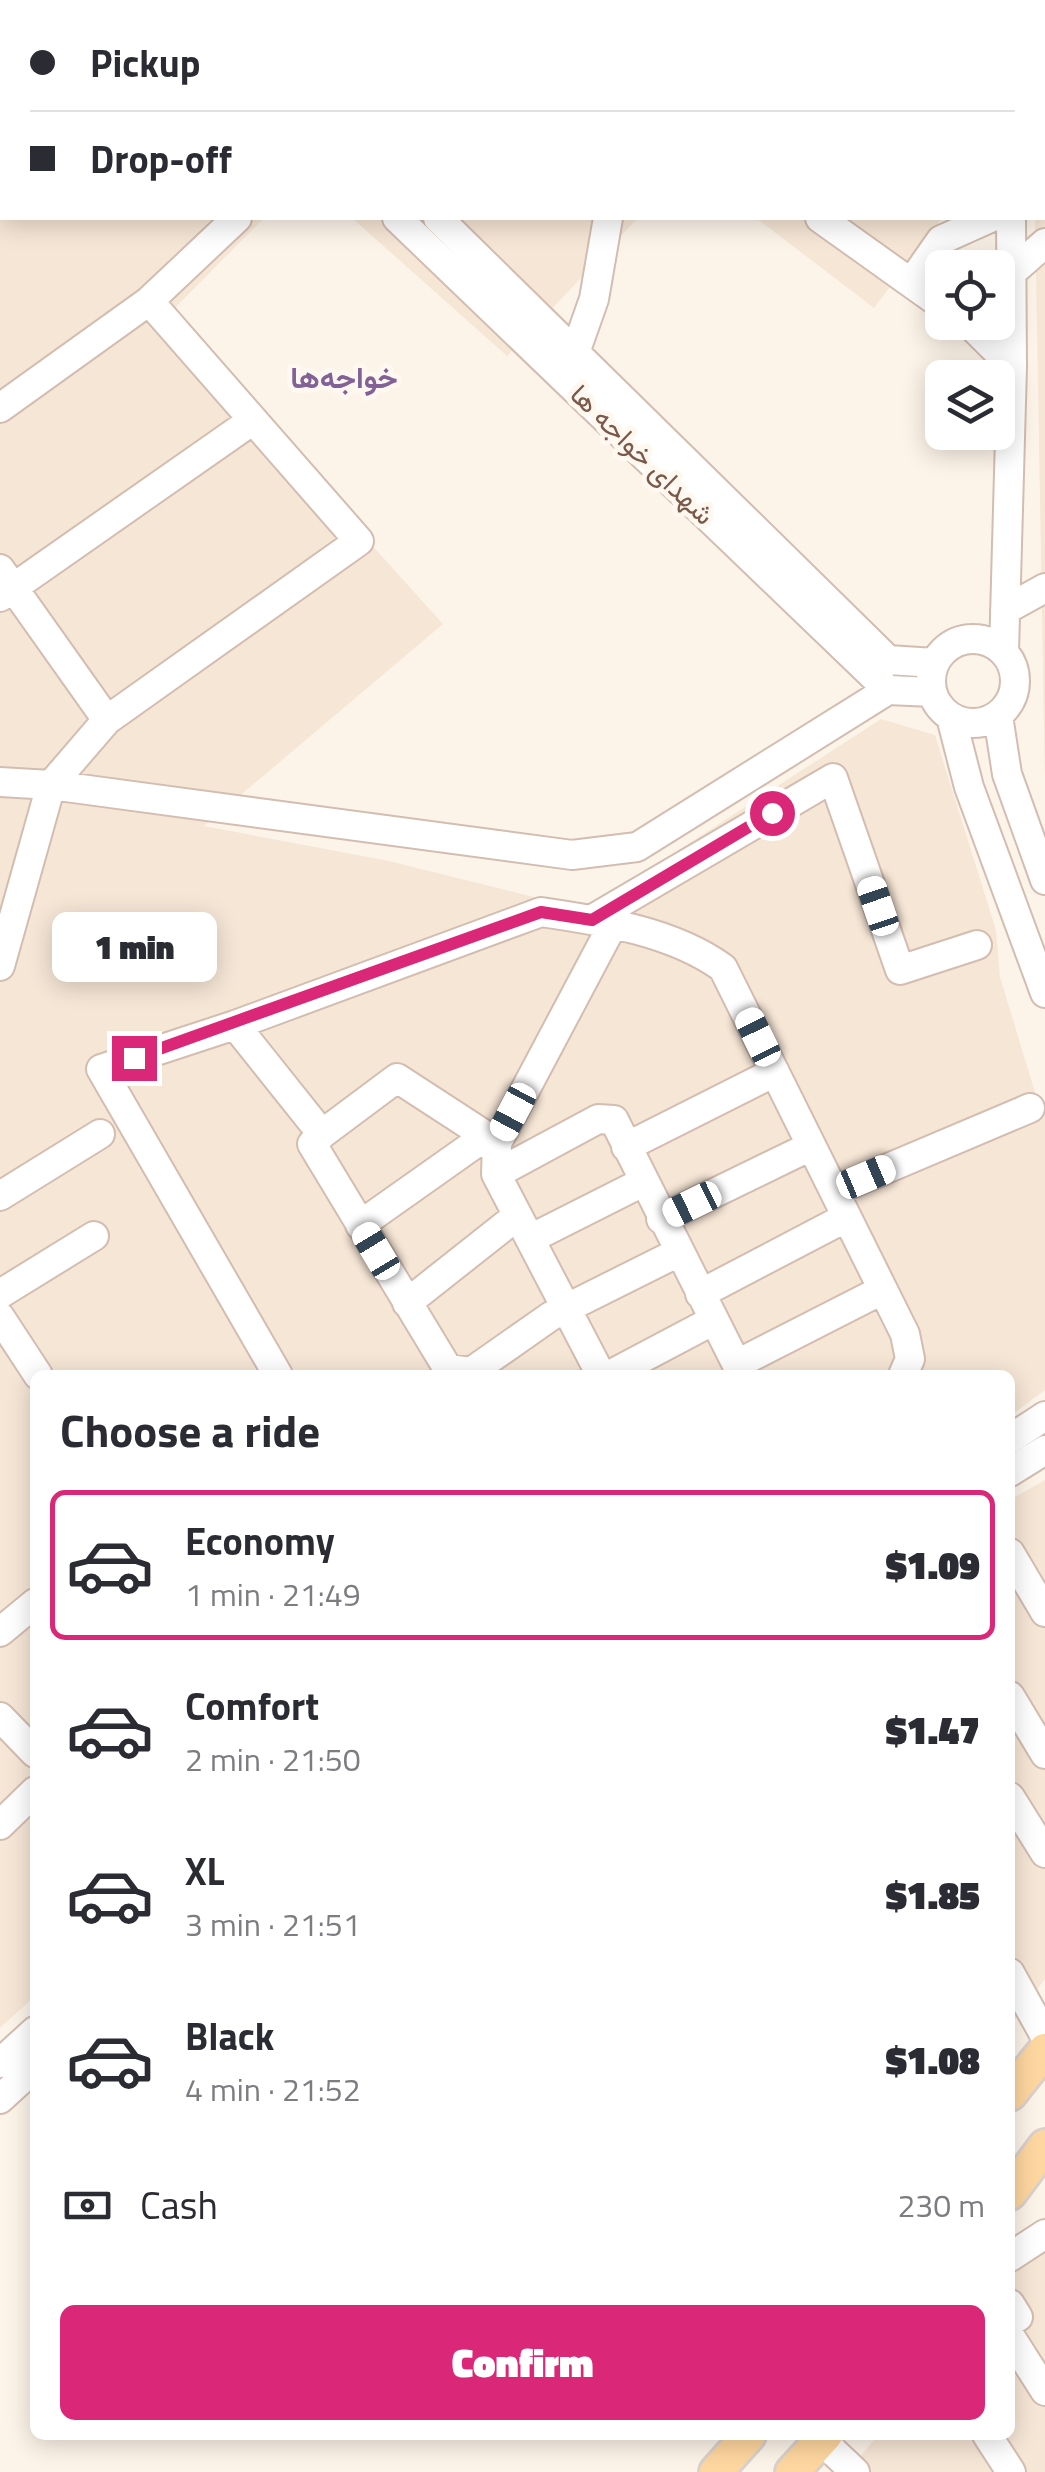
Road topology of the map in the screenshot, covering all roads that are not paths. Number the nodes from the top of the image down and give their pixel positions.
1 (235, 220) edge
2 (399, 220) edge
3 (608, 220) edge
4 (823, 220) edge
5 (986, 220) edge
6 (1011, 220) edge
7 (456, 223) edge
8 (1045, 243) edge
9 (1012, 250) edge
10 (1015, 270) edge
11 (911, 283) junction
12 (925, 293) edge
13 (149, 302) junction
14 (986, 340) edge
15 (576, 350) junction
16 (1006, 360) edge
17 (0, 408) edge
18 (253, 420) junction
19 (1010, 450) edge
20 (4, 584) edge
21 (1045, 588) edge
22 (1006, 610) junction
23 (1004, 652) junction
24 (860, 662) junction
25 (934, 663) junction
26 (888, 690) junction
27 (932, 692) junction
28 (854, 711) junction
29 (998, 716) junction
30 (951, 717) junction
31 (108, 720) junction
32 (0, 782) edge
33 (51, 784) junction
34 (1045, 880) edge
35 (602, 923) junction
36 (977, 945) dead end
37 (0, 966) edge
38 (1045, 994) edge
39 (235, 1025) junction
40 (775, 1072) junction
41 (1030, 1108) dead end
42 (100, 1134) dead end
43 (322, 1134) junction
44 (496, 1143) junction
45 (811, 1146) junction
46 (626, 1147) junction
47 (496, 1174) junction
48 (644, 1182) junction
49 (834, 1191) junction
50 (0, 1196) edge
51 (847, 1217) junction
52 (662, 1219) junction
53 (360, 1225) junction
54 (524, 1228) junction
55 (94, 1236) dead end
56 (678, 1252) junction
57 (882, 1290) junction
58 (0, 1294) edge
59 (700, 1294) junction
60 (407, 1303) junction
61 (566, 1311) junction
62 (0, 1317) edge
63 (714, 1320) junction
64 (35, 1370) edge
65 (275, 1370) edge
66 (448, 1370) edge
67 (474, 1370) edge
68 (598, 1370) edge
69 (619, 1370) edge
70 (740, 1370) edge
71 (905, 1370) edge
72 (1045, 1416) edge
73 (1015, 1436) edge
74 (1043, 1455) edge
75 (1015, 1469) edge
76 (1015, 1561) edge
77 (30, 1606) edge
78 (1045, 1612) edge
79 (4, 1620) edge
80 (1015, 1703) edge
81 (0, 1717) edge
82 (1041, 1738) edge
83 (30, 1740) edge
84 (30, 1796) edge
85 (1015, 1805) edge
86 (0, 1824) edge
87 (1045, 1853) edge
88 (1015, 1981) edge
89 (1045, 2036) edge
90 (1045, 2050) edge
91 (12, 2053) edge
92 (1015, 2088) edge
93 (0, 2099) edge
94 (1045, 2234) edge
95 (1015, 2255) edge
96 (1015, 2344) edge
97 (1045, 2391) edge
98 (744, 2440) edge
99 (822, 2440) edge
100 (826, 2440) edge
101 (989, 2440) edge
102 (716, 2472) edge
103 (792, 2472) edge
104 (855, 2472) edge
105 (1011, 2472) edge

1 - 13 street
2 - 24 street, شهدای خواجه ها
3 - 15 street
4 - 11 street
5 - 11 street
6 - 9 street
7 - 15 street, شهدای خواجه ها
8 - 10 street
11 - 12 street
13 - 17 street
13 - 18 street
14 - 16 street
15 - 25 street, شهدای خواجه ها
18 - 20 street
18 - 31 street
19 - 22 street
20 - 31 street
21 - 22 street
22 - 23 street
23 - 25 street
23 - 29 street
24 - 26 street, شهدای خواجه ها
24 - 28 street
25 - 27 street
26 - 27 street
26 - 28 street
27 - 30 street
28 - 33 street
29 - 30 street
29 - 34 street
30 - 38 street
31 - 33 street
32 - 33 street
33 - 37 street
35 - 36 street
35 - 39 street
35 - 40 street
35 - 44 street
39 - 43 street
39 - 65 street
40 - 45 street
40 - 46 street
41 - 49 street
42 - 50 street
43 - 44 street
43 - 53 street
44 - 47 street
44 - 53 street
45 - 49 street
45 - 52 street
46 - 47 street
46 - 48 street
47 - 54 street
48 - 52 street
48 - 54 street
49 - 51 street
51 - 57 street
51 - 59 street
52 - 56 street
53 - 60 street
54 - 60 street
54 - 61 street
55 - 58 street
56 - 59 street
56 - 61 street
57 - 70 street
57 - 71 street
59 - 63 street
60 - 66 street
61 - 67 street
61 - 68 street
62 - 64 street
63 - 69 street
63 - 70 street
72 - 73 street
74 - 75 street
76 - 78 street
77 - 79 street
80 - 82 street
81 - 83 street
84 - 86 street
85 - 87 street
88 - 89 street
90 - 92 main road
91 - 93 street
94 - 95 street
96 - 97 street
98 - 102 main road
99 - 103 main road
100 - 104 street
101 - 105 street

